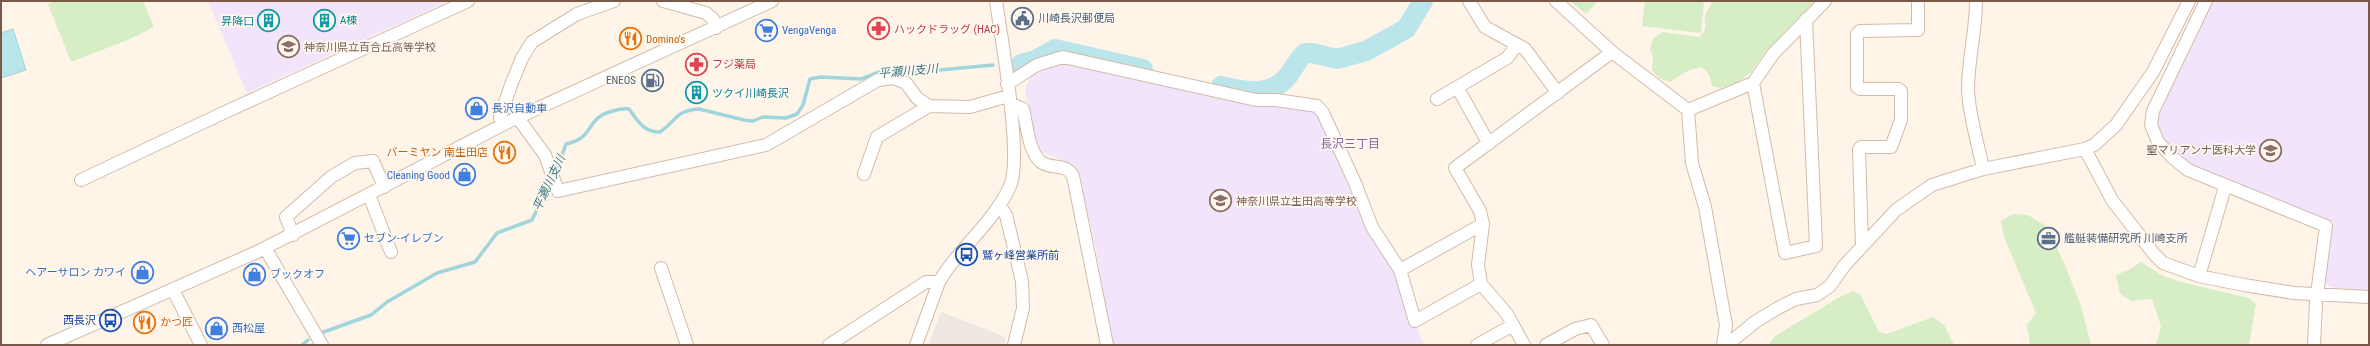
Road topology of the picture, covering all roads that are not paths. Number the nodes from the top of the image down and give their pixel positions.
1 (468, 1) edge
2 (614, 1) edge
3 (663, 1) edge
4 (772, 1) edge
5 (996, 1) edge
6 (1469, 1) edge
7 (1556, 1) edge
8 (1825, 1) edge
9 (1918, 1) edge
10 (1976, 1) edge
11 (2189, 1) edge
12 (2206, 1) edge
13 (1806, 19) junction
14 (716, 28) junction
15 (1516, 45) junction
16 (1612, 52) junction
17 (1753, 83) junction
18 (1457, 87) junction
19 (1008, 90) junction
20 (1558, 93) junction
21 (1437, 99) dead end
22 (928, 106) junction
23 (1688, 110) junction
24 (518, 118) junction
25 (502, 125) junction
26 (1489, 144) junction
27 (2085, 149) junction
28 (1982, 169) junction
29 (864, 174) dead end
30 (81, 180) dead end
31 (384, 187) junction
32 (2225, 187) junction
33 (369, 195) junction
34 (999, 205) junction
35 (1483, 224) junction
36 (293, 234) junction
37 (1862, 247) junction
38 (265, 248) junction
39 (391, 252) dead end
40 (661, 268) dead end
41 (1400, 270) junction
42 (2199, 276) junction
43 (939, 282) junction
44 (1481, 284) junction
45 (171, 291) junction
46 (2318, 293) junction
47 (2369, 297) edge
48 (1513, 325) junction
49 (47, 345) edge
50 (201, 345) edge
51 (322, 345) edge
52 (687, 345) edge
53 (829, 345) edge
54 (916, 345) edge
55 (1014, 345) edge
56 (1107, 345) edge
57 (1477, 345) edge
58 (1524, 345) edge
59 (1546, 345) edge
60 (1603, 345) edge
61 (1723, 345) edge
62 (1727, 345) edge
63 (2314, 345) edge

1 - 30 street
2 - 25 street
3 - 14 street
4 - 14 street
5 - 19 street
6 - 15 street
7 - 16 street
8 - 13 street
9 - 37 street
10 - 28 street
11 - 27 street
12 - 32 street
13 - 17 street
13 - 17 street
14 - 24 street
15 - 18 street
15 - 20 street
16 - 20 street
16 - 23 street
17 - 23 street
18 - 21 street
18 - 26 street
19 - 22 street
19 - 34 street
19 - 41 street
19 - 56 street
20 - 26 street
22 - 24 street
22 - 29 street
23 - 61 street
24 - 25 street
25 - 31 street
26 - 35 street
27 - 28 street
27 - 42 street
28 - 37 street
31 - 33 street
31 - 36 street
32 - 42 street
32 - 46 street
33 - 36 street
33 - 39 street
34 - 43 street
34 - 55 street
35 - 41 street
35 - 44 street
36 - 38 street
37 - 62 street
38 - 45 street
38 - 51 street
40 - 52 street
41 - 44 street
42 - 46 street
43 - 53 street
43 - 54 street
44 - 48 street
45 - 49 street
45 - 50 street
46 - 47 street
46 - 63 street
48 - 57 street
48 - 58 street
59 - 60 street

